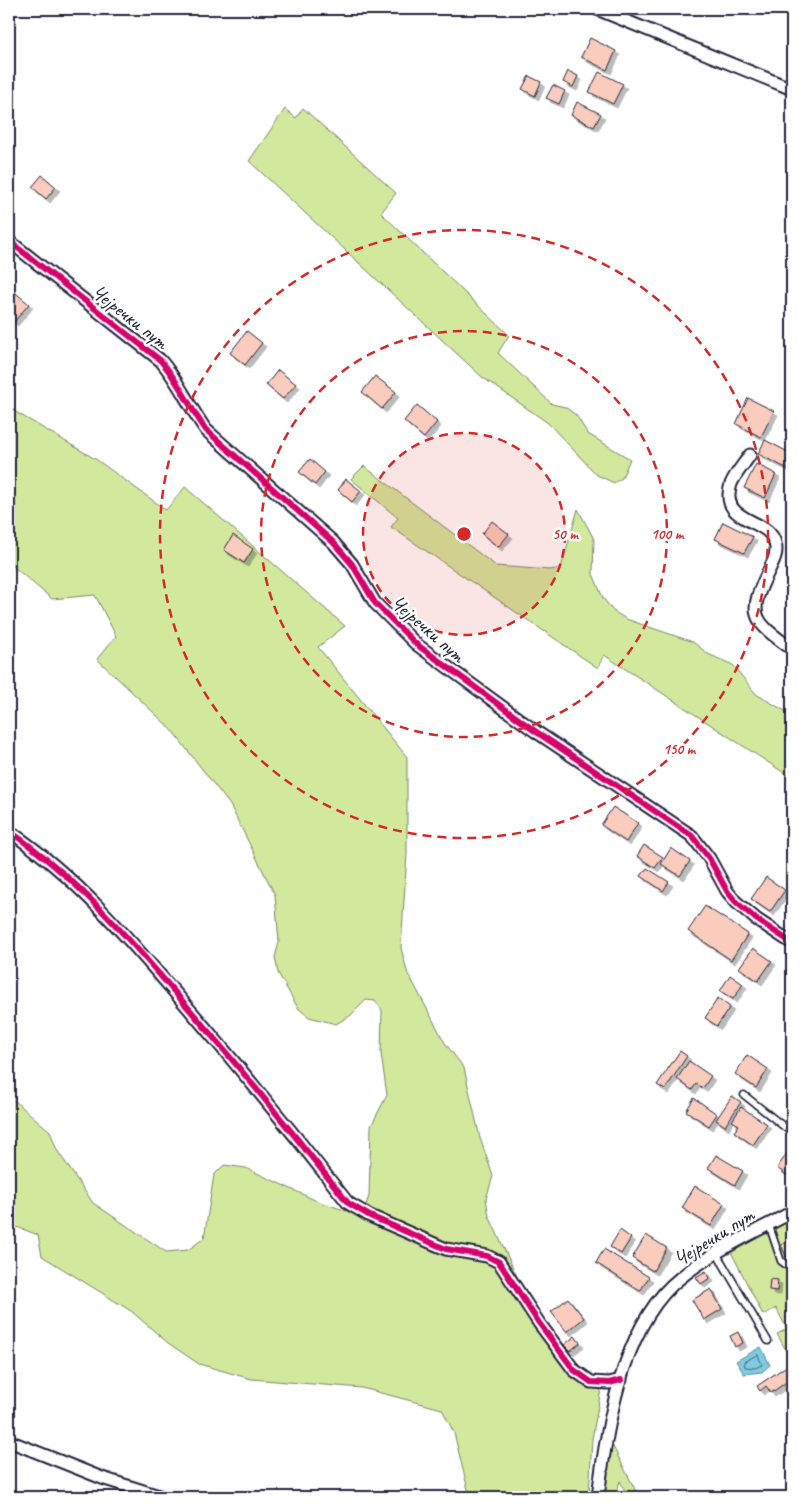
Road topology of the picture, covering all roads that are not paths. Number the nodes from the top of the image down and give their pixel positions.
1 (597, 9) edge
2 (792, 89) edge
3 (9, 242) edge
4 (750, 455) dead end
5 (792, 649) edge
6 (9, 831) edge
7 (792, 943) edge
8 (744, 1095) dead end
9 (792, 1133) edge
10 (792, 1212) edge
11 (769, 1225) junction
12 (717, 1254) junction
13 (792, 1270) edge
14 (768, 1341) dead end
15 (621, 1380) junction
16 (9, 1441) edge
17 (162, 1497) edge
18 (598, 1497) edge

1 - 2 street
3 - 7 street, Чејречки пут
4 - 5 street
6 - 15 street
8 - 9 lane
10 - 11 street, Чејречки пут
11 - 12 street, Чејречки пут
11 - 13 lane
12 - 14 lane
12 - 15 street, Чејречки пут
15 - 18 street, Чејречки пут
16 - 17 street

